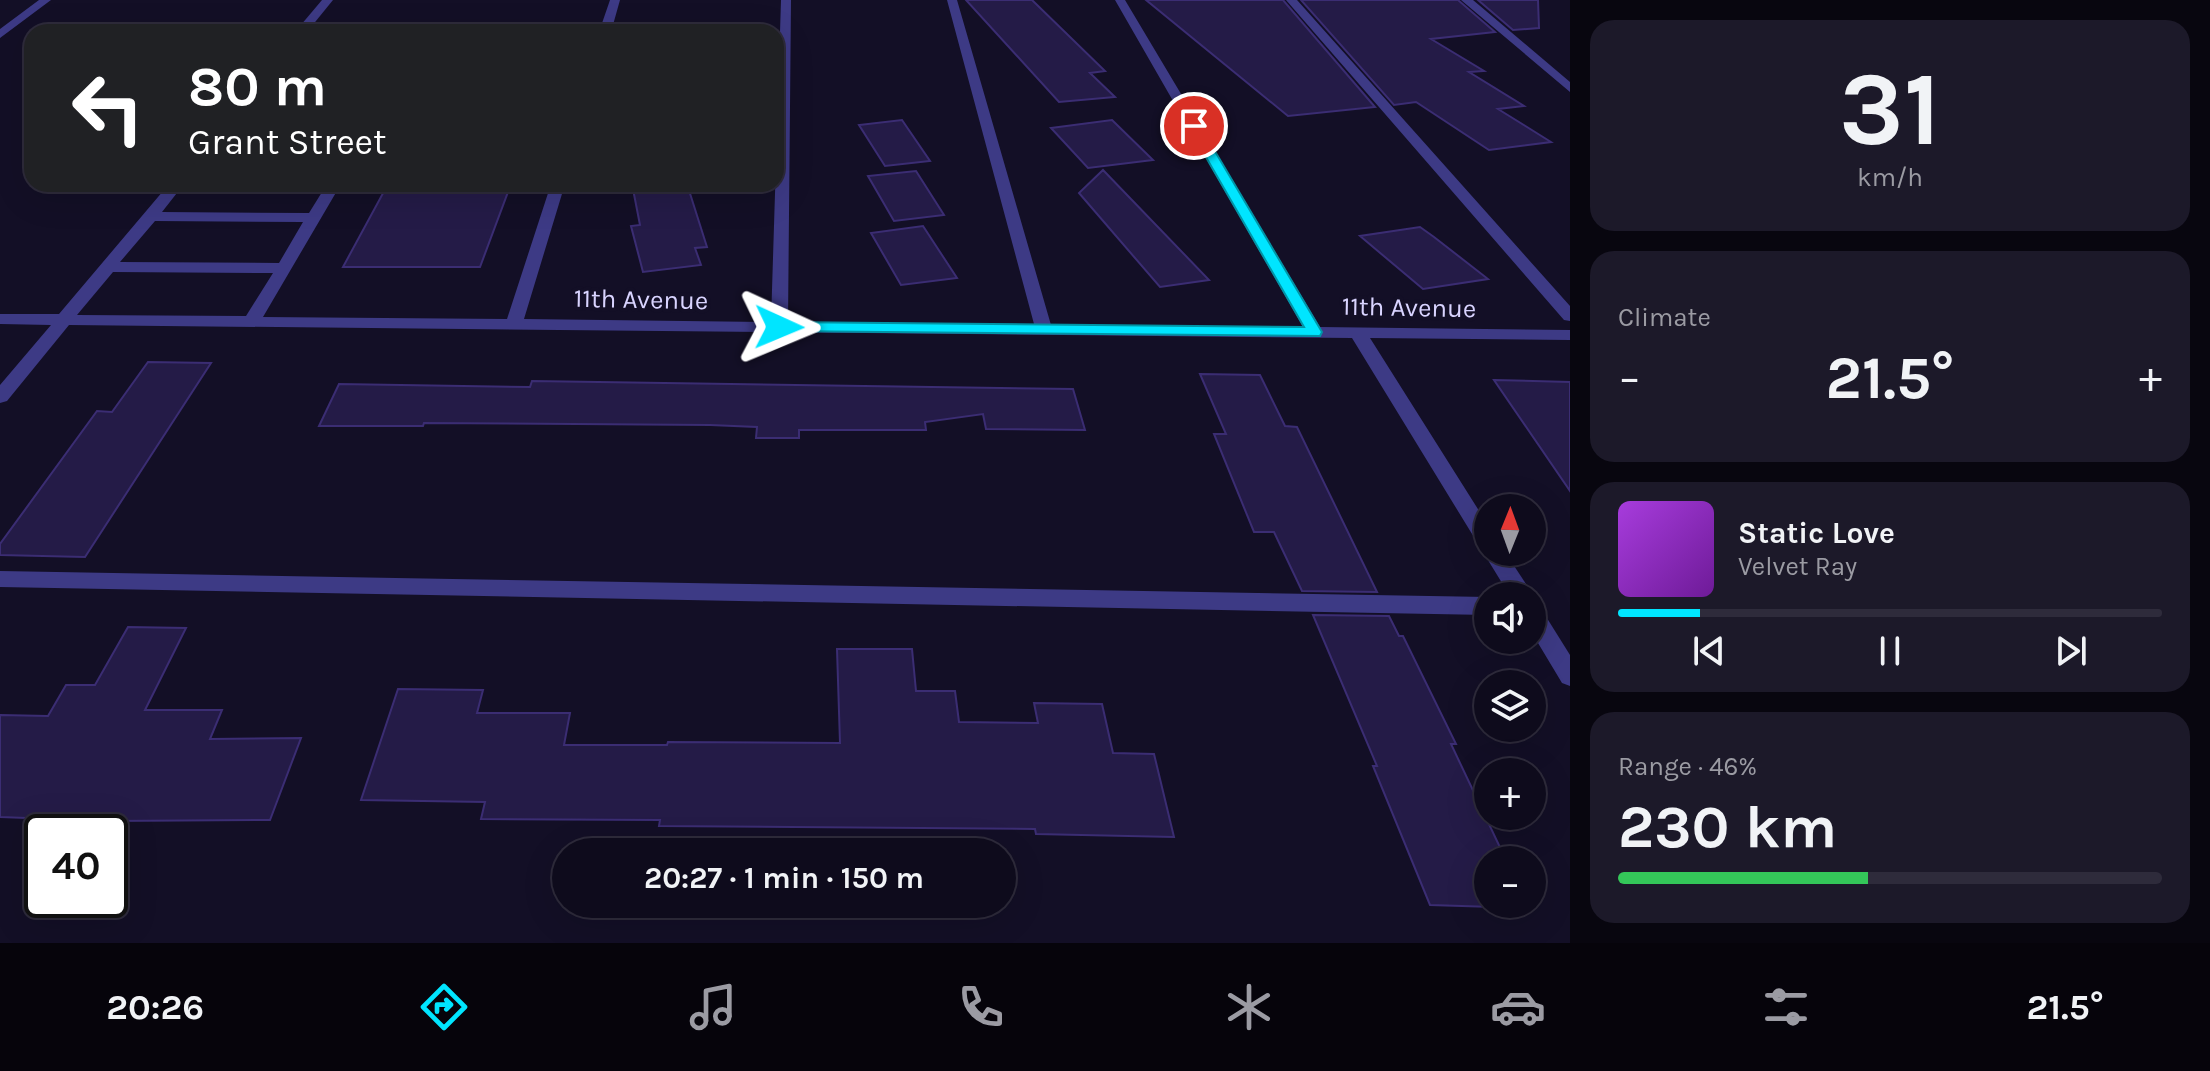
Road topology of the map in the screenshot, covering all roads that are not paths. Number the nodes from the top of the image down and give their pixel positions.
1 (46, 0) edge
2 (328, 0) edge
3 (615, 0) edge
4 (786, 0) edge
5 (952, 0) edge
6 (1120, 0) edge
7 (1291, 0) edge
8 (1466, 0) edge
9 (308, 24) edge
10 (608, 24) edge
11 (0, 35) edge
12 (1570, 88) edge
13 (784, 93) edge
14 (170, 192) edge
15 (330, 192) edge
16 (555, 192) edge
17 (782, 192) edge
18 (151, 216) junction
19 (315, 218) junction
20 (109, 267) junction
21 (284, 268) junction
22 (1570, 316) edge
23 (0, 319) edge
24 (66, 320) junction
25 (252, 321) junction
26 (514, 324) junction
27 (779, 327) junction
28 (1044, 329) junction
29 (1314, 332) junction
30 (1358, 333) junction
31 (1570, 335) edge
32 (0, 397) edge
33 (1474, 519) edge
34 (0, 579) edge
35 (1474, 606) edge
36 (1546, 636) edge
37 (1570, 676) edge

1 - 11 street
2 - 9 street
3 - 10 street
4 - 13 street
5 - 28 street
6 - 29 street
7 - 22 street
8 - 12 street
14 - 18 street
15 - 19 street
16 - 26 street
17 - 27 street
18 - 19 street
18 - 20 street
19 - 21 street
20 - 21 street
20 - 24 street
21 - 25 street
23 - 24 street, 11th Avenue
24 - 25 street, 11th Avenue
24 - 32 street
25 - 26 street, 11th Avenue
26 - 27 street, 11th Avenue
27 - 28 street, 11th Avenue
28 - 29 street, 11th Avenue
29 - 30 street, 11th Avenue
30 - 31 street, 11th Avenue
30 - 33 street
34 - 35 street
36 - 37 street

